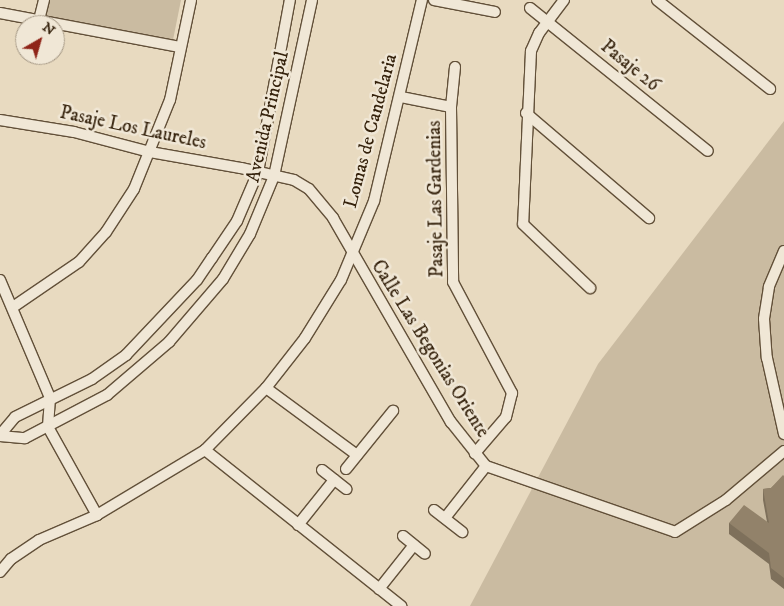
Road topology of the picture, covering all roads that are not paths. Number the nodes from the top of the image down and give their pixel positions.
1 (44, 0) edge
2 (191, 0) edge
3 (290, 0) edge
4 (312, 0) edge
5 (422, 0) edge
6 (434, 0) edge
7 (564, 0) edge
8 (657, 0) edge
9 (530, 8) dead end
10 (495, 12) dead end
11 (0, 13) edge
12 (40, 15) edge
13 (15, 16) edge
14 (547, 22) junction
15 (65, 25) edge
16 (180, 48) junction
17 (455, 67) dead end
18 (770, 89) dead end
19 (401, 97) junction
20 (451, 107) junction
21 (526, 113) junction
22 (0, 120) edge
23 (708, 151) dead end
24 (150, 152) junction
25 (258, 172) junction
26 (274, 176) junction
27 (649, 218) dead end
28 (784, 251) edge
29 (350, 252) junction
30 (0, 280) edge
31 (590, 288) dead end
32 (13, 307) junction
33 (266, 388) junction
34 (50, 398) junction
35 (393, 411) dead end
36 (48, 427) junction
37 (784, 434) edge
38 (0, 436) edge
39 (205, 450) junction
40 (784, 451) edge
41 (475, 453) junction
42 (357, 455) junction
43 (486, 466) junction
44 (346, 469) dead end
45 (322, 470) dead end
46 (334, 480) junction
47 (346, 489) dead end
48 (434, 510) dead end
49 (96, 515) junction
50 (445, 518) junction
51 (298, 525) junction
52 (462, 532) dead end
53 (403, 536) dead end
54 (414, 545) junction
55 (424, 554) dead end
56 (0, 572) edge
57 (379, 589) junction
58 (401, 606) edge

1 - 12 street
2 - 16 street
3 - 25 street, Avenida Principal
4 - 26 street, Avenida Principal
5 - 19 street, Lomas de Candelaria
6 - 10 street
7 - 14 street
8 - 18 street
9 - 14 street, Pasaje 26
11 - 13 street
14 - 21 street
14 - 23 street, Pasaje 26
15 - 16 street
16 - 24 street
17 - 20 street, Pasaje Las Gardenias
19 - 20 street
19 - 29 street, Lomas de Candelaria
20 - 41 street, Pasaje Las Gardenias
21 - 27 street
21 - 31 street
22 - 24 street, Pasaje Los Laureles
24 - 25 street, Pasaje Los Laureles
24 - 32 street
25 - 26 street, Calle Las Begonias Oriente
25 - 34 street, Avenida Principal
26 - 29 street, Calle Las Begonias Oriente
26 - 36 street, Avenida Principal
28 - 37 street
29 - 33 street, Lomas de Candelaria
29 - 41 street, Calle Las Begonias Oriente
30 - 32 street
32 - 34 street
33 - 39 street, Lomas de Candelaria
33 - 42 street
34 - 36 street
34 - 38 street, Avenida Principal
35 - 42 street
36 - 38 street, Avenida Principal
36 - 49 street
39 - 49 street, Lomas de Candelaria
39 - 51 street
40 - 43 street, Calle Las Begonias Oriente
41 - 43 street, Calle Las Begonias Oriente
42 - 44 street
43 - 50 street
45 - 46 street
46 - 47 street
46 - 51 street
48 - 50 street
49 - 56 street, Lomas de Candelaria
50 - 52 street
51 - 57 street
53 - 54 street
54 - 55 street
54 - 57 street
57 - 58 street

